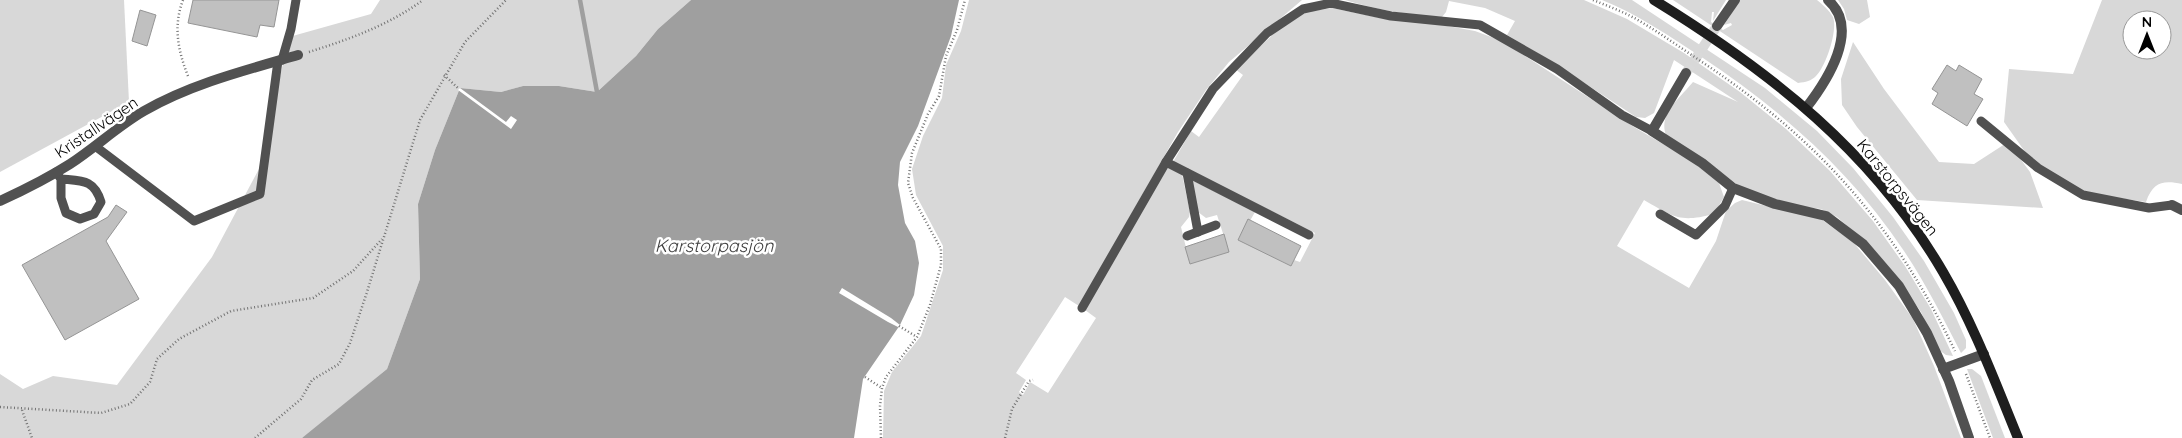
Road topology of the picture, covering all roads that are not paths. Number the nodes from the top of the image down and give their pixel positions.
1 (296, 0) edge
2 (1654, 0) edge
3 (1735, 0) edge
4 (1828, 0) edge
5 (1331, 2) edge
6 (1717, 26) tunnel mouth
7 (298, 55) road end
8 (280, 61) junction
9 (1686, 73) tunnel mouth
10 (1806, 108) junction
11 (1981, 121) dead end
12 (1652, 131) junction
13 (95, 146) junction
14 (1166, 162) junction
15 (1187, 173) junction
16 (59, 176) junction
17 (1733, 188) junction
18 (0, 201) edge
19 (2172, 205) joint
20 (2182, 210) edge
21 (1660, 214) dead end
22 (1216, 225) dead end
23 (1198, 232) junction
24 (1310, 235) dead end
25 (1187, 236) dead end
26 (1082, 308) dead end
27 (1984, 354) junction
28 (1943, 369) junction
29 (1969, 438) edge
30 (2018, 438) edge

1 - 8 lane
2 - 10 main road, Karstorpsvägen
3 - 6 street
4 - 10 street
5 - 12 lane
5 - 14 lane
7 - 8 street, Kristallvägen
8 - 13 street, Kristallvägen
8 - 13 lane
9 - 12 street
10 - 27 main road, Karstorpsvägen
11 - 19 lane
12 - 17 street
13 - 16 street, Kristallvägen
14 - 15 lane
14 - 26 lane
15 - 23 lane
15 - 24 lane
16 - 16 lane
16 - 18 street, Kristallvägen
17 - 21 lane
17 - 28 street
19 - 20 street
22 - 23 lane
23 - 25 lane
27 - 28 street
27 - 30 main road, Karstorpsvägen
28 - 29 street

